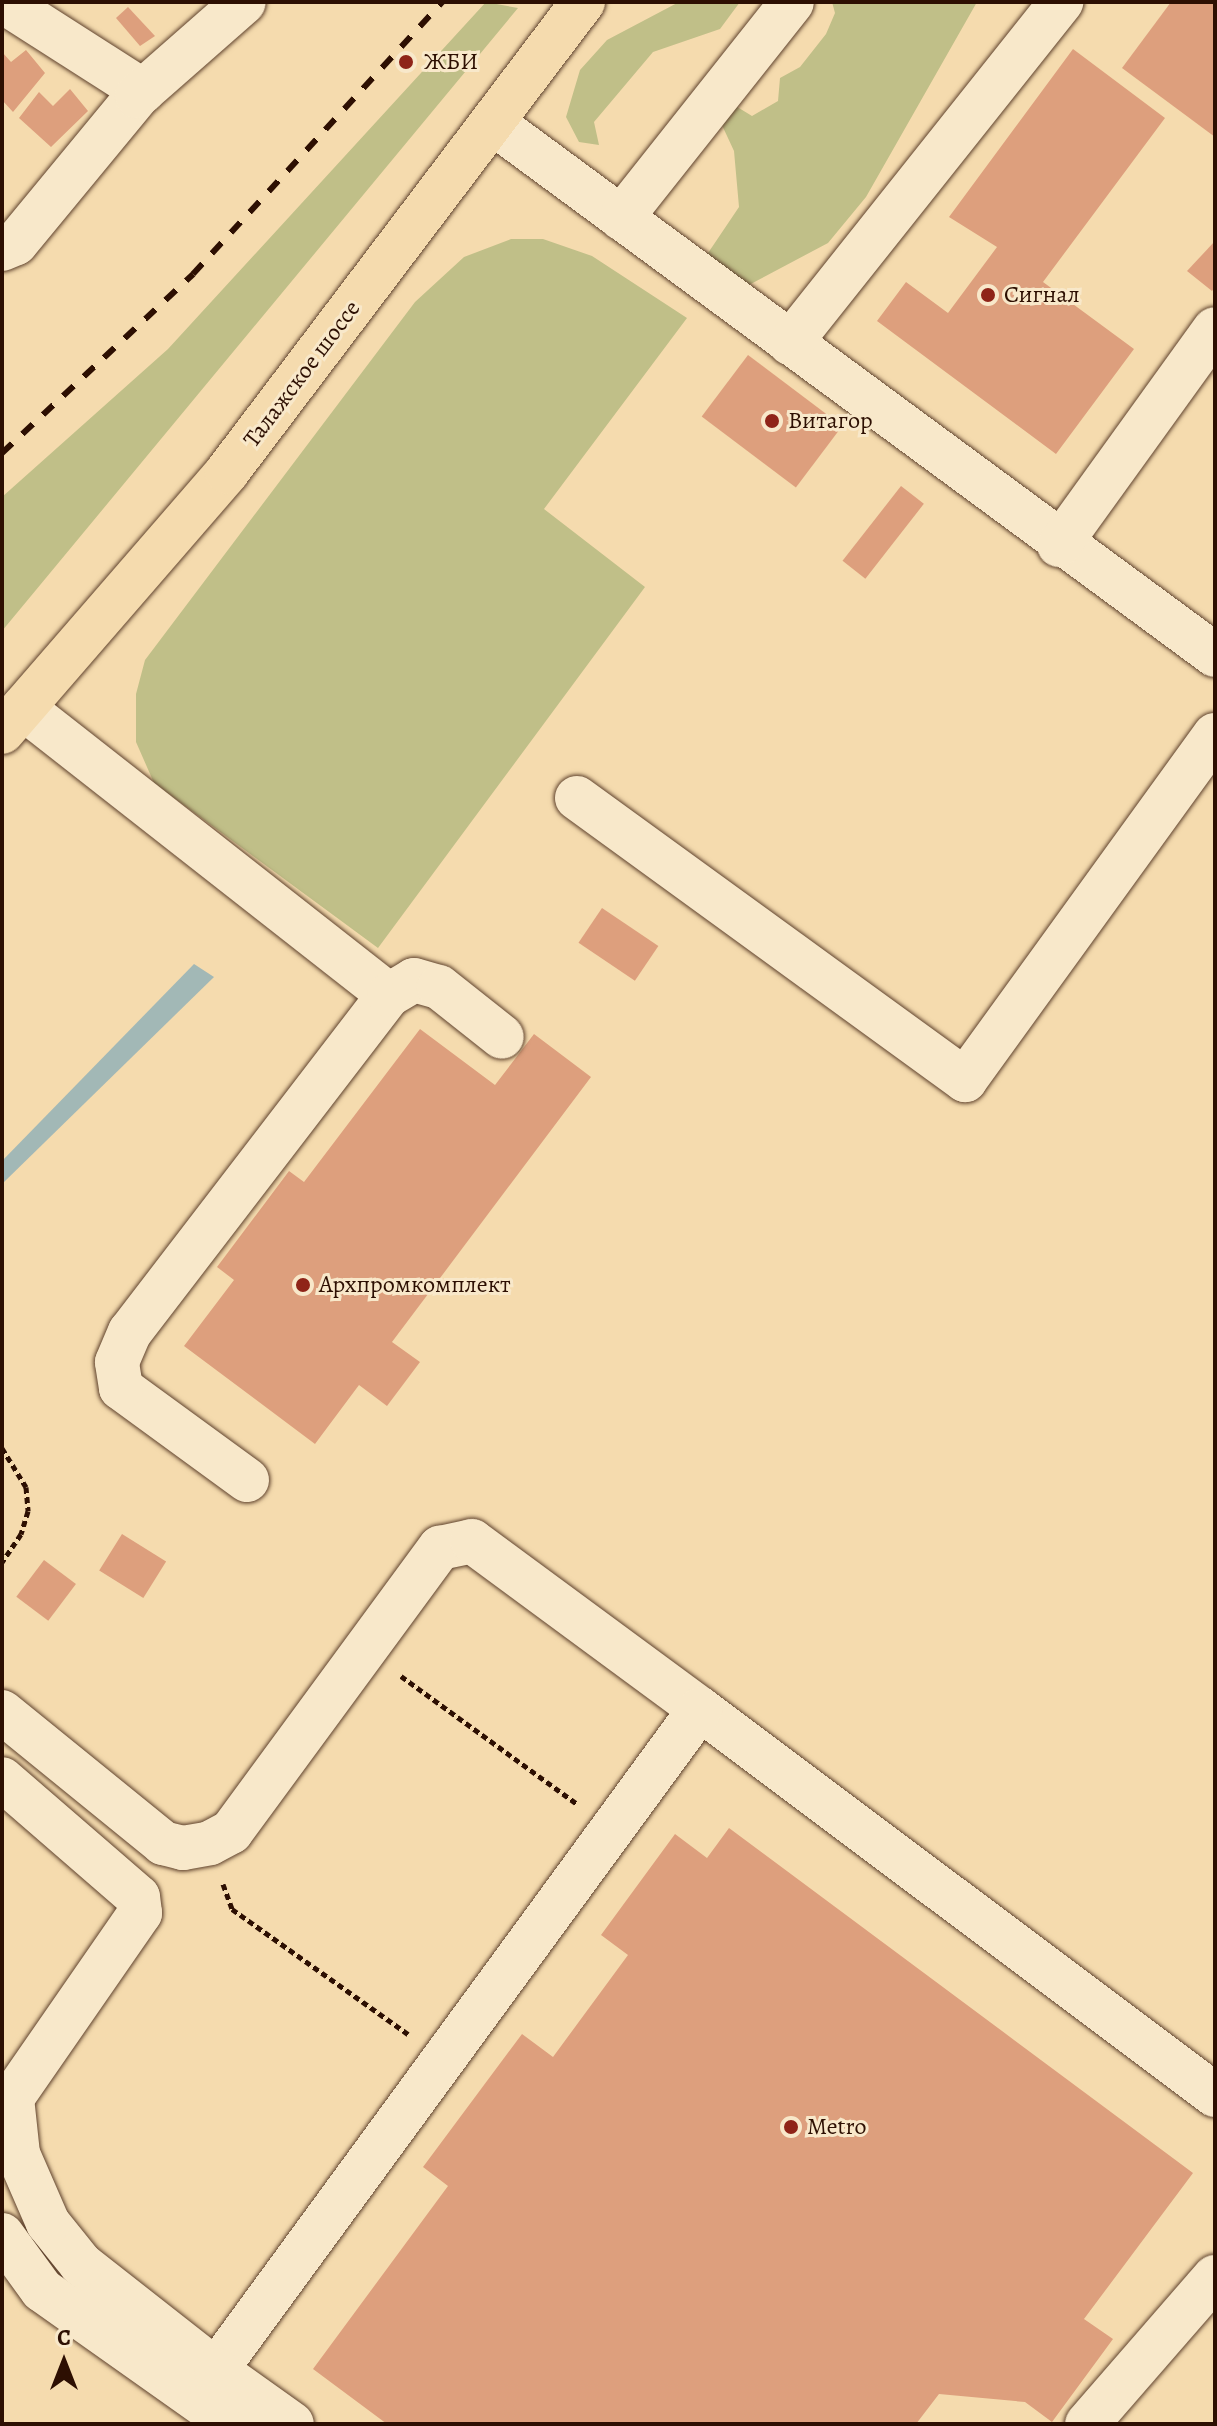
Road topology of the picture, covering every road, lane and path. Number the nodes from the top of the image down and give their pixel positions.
1 (4, 2) edge
2 (244, 2) edge
3 (583, 2) edge
4 (792, 2) edge
5 (1061, 2) edge
6 (143, 91) junction
7 (493, 123) junction
8 (621, 218) junction
9 (2, 249) edge
10 (1215, 329) edge
11 (790, 343) junction
12 (1059, 545) junction
13 (1215, 655) edge
14 (12, 720) edge
15 (1215, 735) edge
16 (577, 798) dead end
17 (389, 995) junction
18 (502, 1037) dead end
19 (2, 1448) edge
20 (247, 1480) dead end
21 (2, 1562) edge
22 (364, 1649) junction
23 (700, 1709) junction
24 (2, 1712) edge
25 (2, 1779) edge
26 (612, 1830) junction
27 (197, 1846) junction
28 (443, 2060) junction
29 (1215, 2095) edge
30 (2, 2235) edge
31 (1215, 2277) edge
32 (216, 2370) junction
33 (231, 2424) edge
34 (292, 2424) edge
35 (1087, 2424) edge

1 - 6 lane
2 - 6 lane
3 - 7 main road, Талажское шоссе
4 - 8 lane
5 - 11 lane
6 - 9 lane
7 - 8 lane
7 - 14 main road, Талажское шоссе
8 - 11 lane
10 - 12 lane
11 - 12 lane
12 - 13 lane
14 - 17 lane
15 - 16 lane
17 - 18 lane
17 - 20 lane
19 - 21 path
22 - 23 lane
22 - 26 path
22 - 27 lane
23 - 26 lane
23 - 29 lane
24 - 27 lane
25 - 32 lane
26 - 28 lane
27 - 28 path
28 - 32 lane
30 - 33 lane
31 - 35 lane
32 - 34 lane

